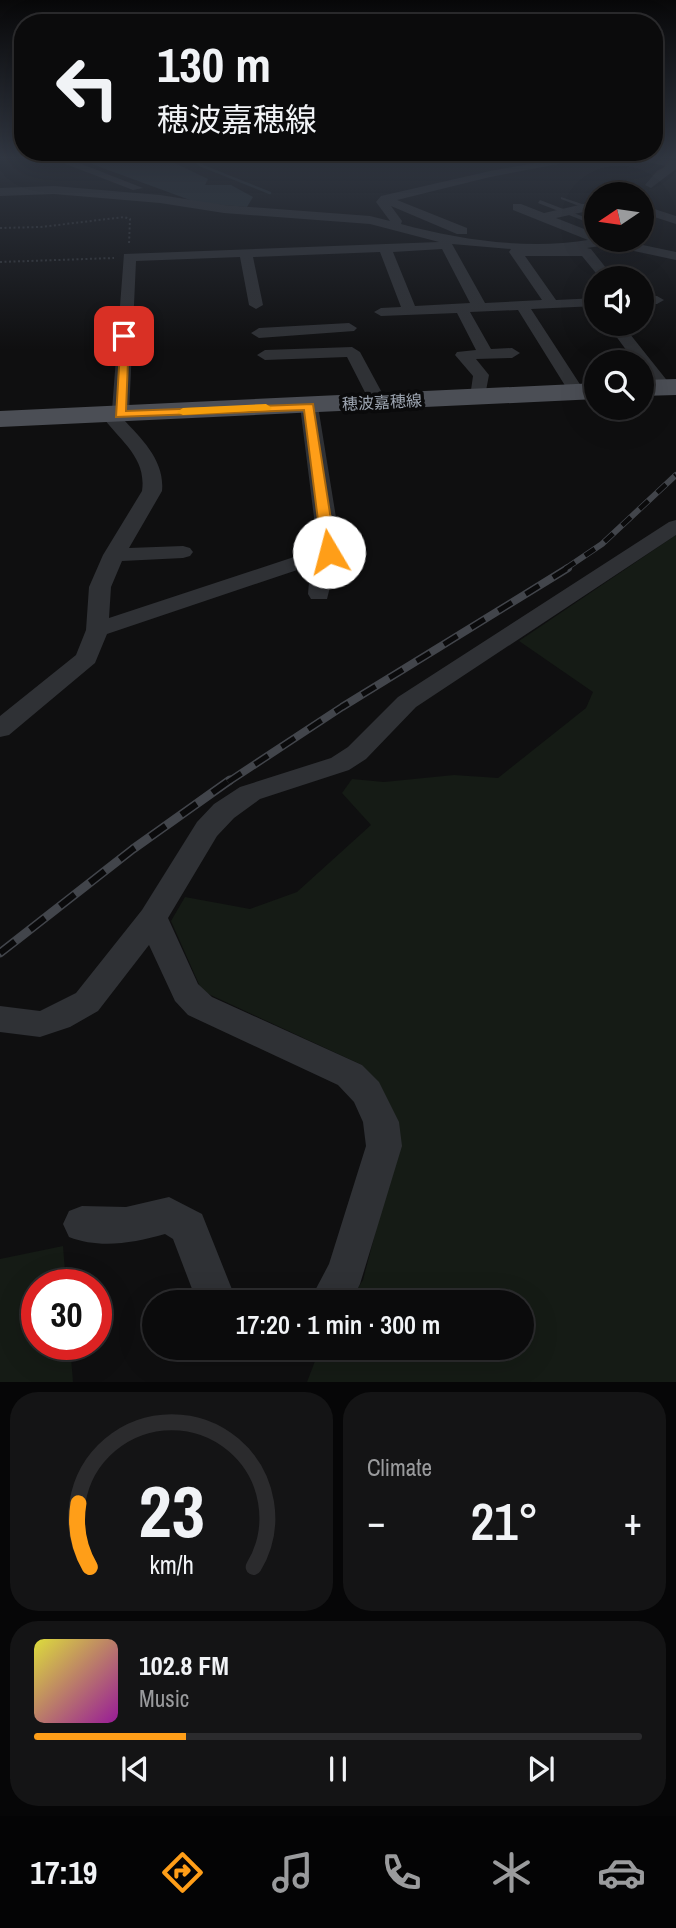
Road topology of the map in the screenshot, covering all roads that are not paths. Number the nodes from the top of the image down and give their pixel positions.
1 (372, 220) edge
2 (396, 220) edge
3 (435, 220) edge
4 (553, 220) edge
5 (394, 226) junction
6 (584, 231) edge
7 (480, 241) junction
8 (584, 241) edge
9 (447, 246) junction
10 (385, 249) junction
11 (654, 250) edge
12 (246, 253) junction
13 (676, 256) edge
14 (597, 266) edge
15 (584, 303) edge
16 (552, 304) junction
17 (256, 305) dead end
18 (480, 307) junction
19 (410, 311) junction
20 (525, 311) dead end
21 (381, 312) dead end
22 (464, 314) dead end
23 (349, 328) dead end
24 (304, 330) junction
25 (259, 332) dead end
26 (623, 336) edge
27 (311, 353) junction
28 (512, 353) dead end
29 (486, 354) junction
30 (265, 355) dead end
31 (584, 387) edge
32 (660, 387) edge
33 (584, 391) edge
34 (478, 397) junction
35 (378, 402) junction
36 (309, 406) junction
37 (115, 415) junction
38 (0, 419) edge
39 (676, 526) edge
40 (183, 552) dead end
41 (329, 552) junction
42 (114, 555) junction
43 (319, 594) dead end
44 (97, 629) junction
45 (0, 729) edge
46 (153, 918) junction
47 (0, 1019) edge
48 (82, 1224) dead end
49 (212, 1290) edge
50 (336, 1290) edge

1 - 5 street
2 - 5 street
3 - 7 street
4 - 6 street
5 - 7 street
7 - 8 street
7 - 9 street
9 - 10 street
9 - 18 street
10 - 12 street
10 - 19 street
11 - 13 street
12 - 17 street
12 - 37 street
14 - 16 street
15 - 16 street
16 - 18 street
18 - 19 street
19 - 21 street
20 - 31 street
22 - 29 street
23 - 24 street
24 - 25 street
24 - 27 street
26 - 32 street
27 - 30 street
27 - 35 street
28 - 29 street
29 - 34 street
33 - 34 main road, 穂波嘉穂線
34 - 35 main road, 穂波嘉穂線
35 - 36 main road, 穂波嘉穂線
36 - 37 main road, 穂波嘉穂線
36 - 41 street
37 - 38 main road, 穂波嘉穂線
37 - 42 street
39 - 46 street
40 - 42 street
41 - 43 street
41 - 44 street
42 - 44 street
44 - 45 street
46 - 47 street
46 - 50 street
48 - 49 street

